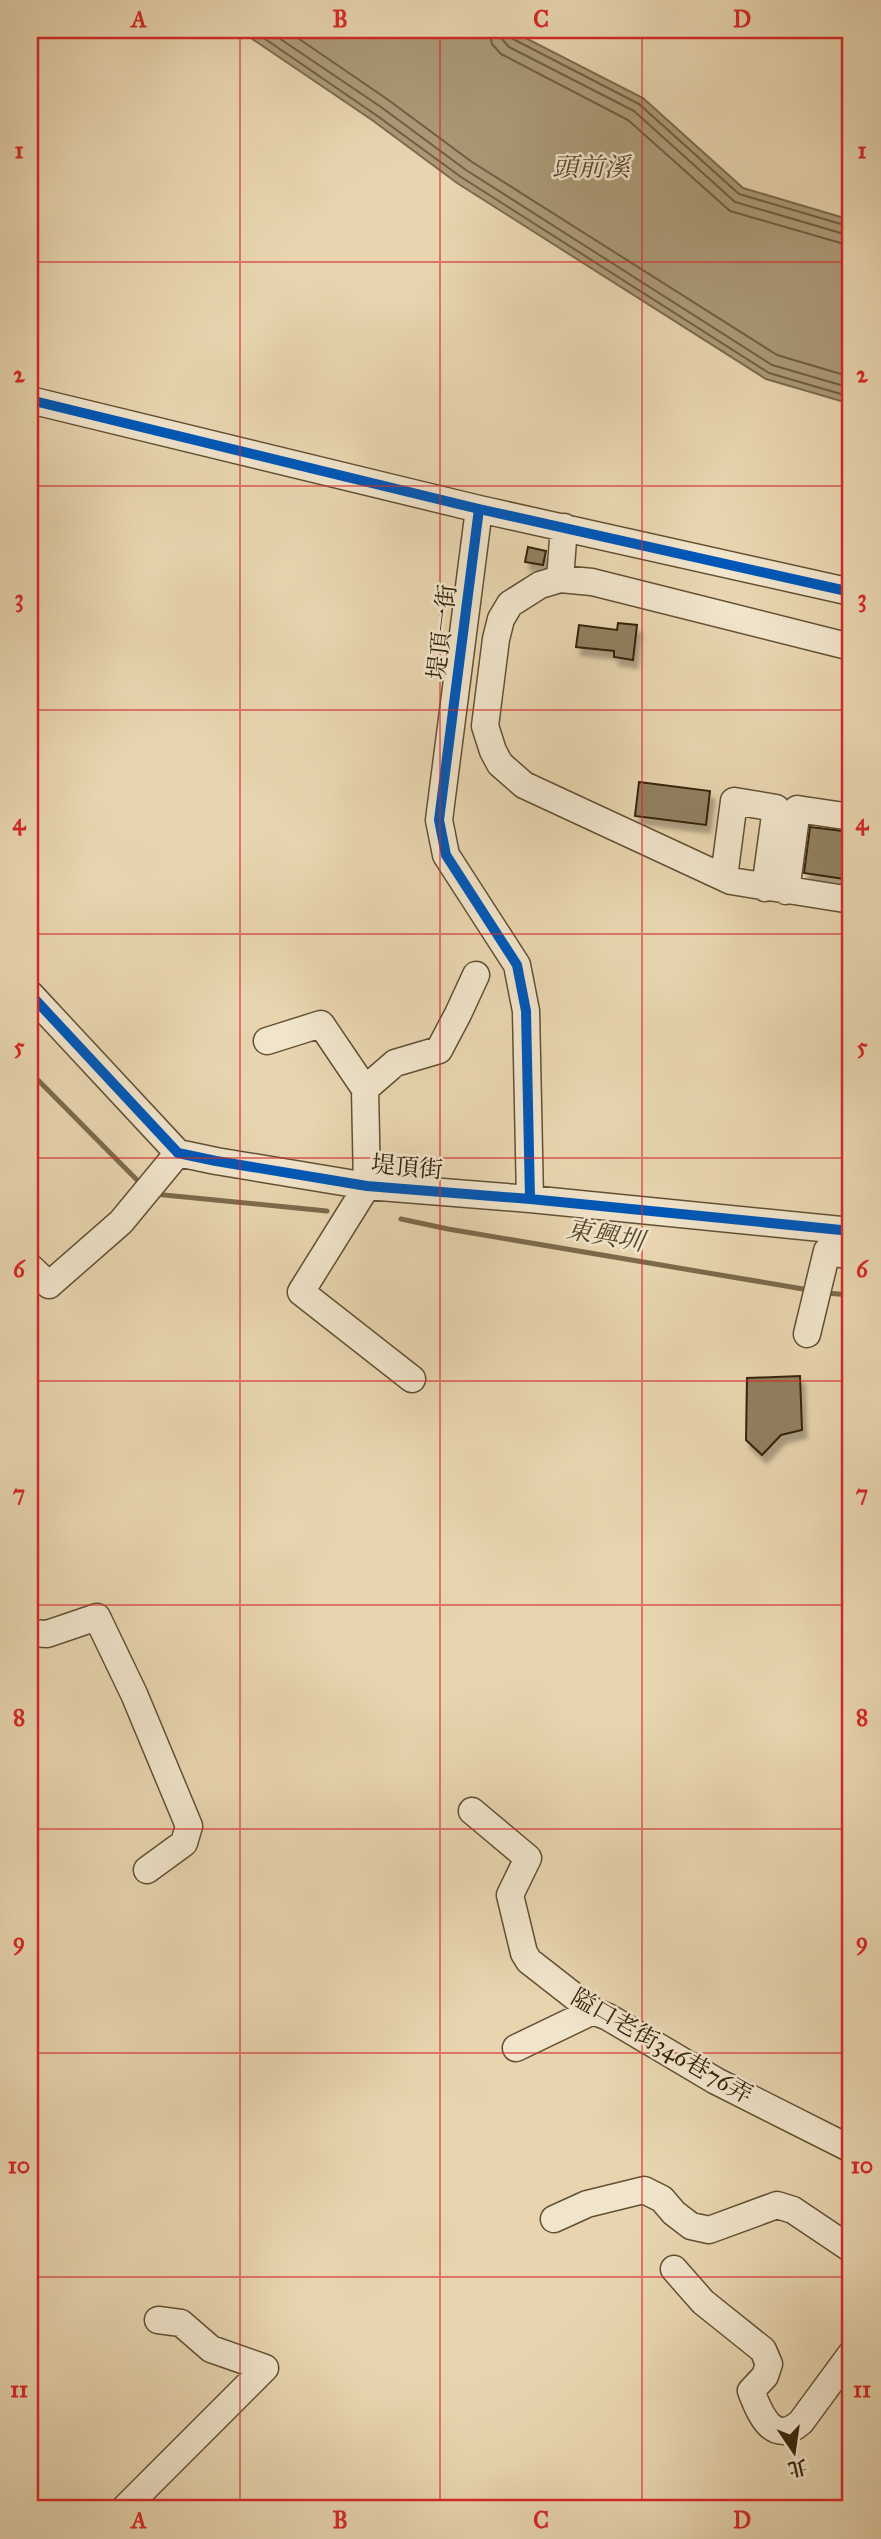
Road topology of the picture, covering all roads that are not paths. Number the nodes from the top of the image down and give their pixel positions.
1 (30, 400) edge
2 (479, 509) junction
3 (564, 527) junction
4 (560, 579) junction
5 (851, 592) edge
6 (851, 647) edge
7 (851, 817) edge
8 (724, 877) junction
9 (775, 889) junction
10 (851, 901) edge
11 (476, 975) dead end
12 (30, 994) edge
13 (267, 1041) dead end
14 (365, 1089) junction
15 (178, 1153) junction
16 (367, 1186) junction
17 (530, 1199) junction
18 (851, 1231) edge
19 (851, 1256) edge
20 (30, 1268) edge
21 (807, 1334) dead end
22 (412, 1379) dead end
23 (30, 1631) edge
24 (472, 1811) dead end
25 (147, 1870) dead end
26 (593, 2011) junction
27 (516, 2048) dead end
28 (851, 2149) edge
29 (554, 2219) dead end
30 (851, 2249) edge
31 (674, 2269) dead end
32 (158, 2320) dead end
33 (851, 2354) edge
34 (124, 2509) edge

1 - 2 street
2 - 3 street
2 - 17 street, 堤頂一街
3 - 4 street
3 - 5 street
4 - 6 street
4 - 8 street
7 - 9 street
8 - 9 street
8 - 9 street
9 - 10 street
11 - 14 street
12 - 15 street
13 - 14 street
14 - 16 street
15 - 16 street, 堤頂街
15 - 20 street
16 - 17 street, 堤頂街
16 - 22 street
17 - 18 street, 堤頂街
19 - 21 street
23 - 25 street
24 - 26 street, 隘口老街346巷76弄
26 - 27 street
26 - 28 street, 隘口老街346巷76弄
29 - 30 street
31 - 33 street
32 - 34 street

